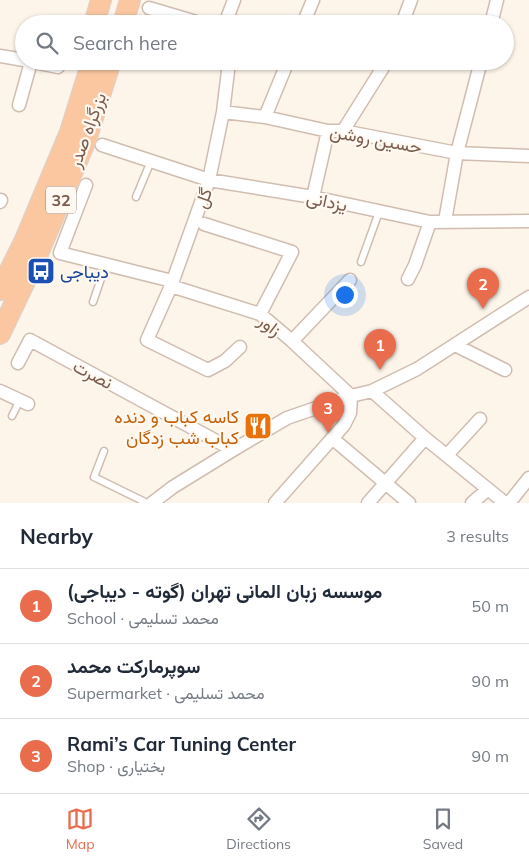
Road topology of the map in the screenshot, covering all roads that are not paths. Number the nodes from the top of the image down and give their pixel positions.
1 (101, 0) edge
2 (111, 0) edge
3 (128, 0) edge
4 (234, 0) edge
5 (313, 0) edge
6 (411, 0) edge
7 (497, 0) edge
8 (149, 8) dead end
9 (97, 15) edge
10 (107, 15) edge
11 (124, 15) edge
12 (173, 15) edge
13 (229, 15) edge
14 (307, 15) edge
15 (405, 15) edge
16 (493, 15) edge
17 (0, 56) edge
18 (15, 58) edge
19 (28, 70) edge
20 (79, 70) edge
21 (89, 70) edge
22 (107, 70) edge
23 (107, 70) edge
24 (228, 70) edge
25 (284, 70) edge
26 (381, 70) edge
27 (479, 70) edge
28 (19, 105) dead end
29 (224, 112) junction
30 (265, 117) junction
31 (328, 130) junction
32 (343, 131) junction
33 (102, 145) dead end
34 (457, 153) junction
35 (529, 156) edge
36 (151, 161) junction
37 (209, 180) junction
38 (86, 185) dead end
39 (136, 197) dead end
40 (313, 198) junction
41 (380, 212) junction
42 (529, 220) edge
43 (445, 221) junction
44 (430, 222) junction
45 (204, 224) dead end
46 (361, 262) dead end
47 (106, 264) junction
48 (0, 266) edge
49 (408, 279) dead end
50 (350, 280) dead end
51 (172, 284) junction
52 (0, 290) edge
53 (529, 297) edge
54 (93, 302) dead end
55 (260, 314) junction
56 (0, 328) edge
57 (0, 334) edge
58 (292, 341) junction
59 (455, 345) junction
60 (240, 347) dead end
61 (18, 364) dead end
62 (505, 370) dead end
63 (0, 391) edge
64 (372, 391) junction
65 (351, 396) junction
66 (24, 402) joint
67 (12, 416) dead end
68 (480, 419) dead end
69 (332, 438) junction
70 (425, 438) junction
71 (233, 450) junction
72 (104, 452) dead end
73 (446, 455) junction
74 (529, 478) edge
75 (386, 483) junction
76 (487, 490) junction
77 (147, 503) edge
78 (152, 503) edge
79 (276, 503) edge
80 (368, 503) edge
81 (409, 503) edge
82 (472, 503) edge
83 (505, 503) edge
84 (509, 503) edge

1 - 9 highway
2 - 10 highway
3 - 11 highway
4 - 13 street
5 - 14 street
6 - 15 street
7 - 16 street
8 - 12 street
17 - 18 street
19 - 28 street
20 - 48 highway, بزرگراه صدر / 32
21 - 52 highway
22 - 56 highway
23 - 57 highway, بزرگراه صدر / 32
24 - 29 street, گل
25 - 30 street
26 - 32 street
27 - 34 street
29 - 30 street, حسین روشن
29 - 37 street, گل
30 - 31 street, حسین روشن
31 - 32 street, حسین روشن
31 - 40 street
32 - 34 street, حسین روشن
33 - 36 street, یزدانی
34 - 35 street, حسین روشن
34 - 43 street
36 - 37 street, یزدانی
36 - 39 lane
37 - 40 street, یزدانی
37 - 51 street, گل
38 - 47 street
40 - 41 street, یزدانی
41 - 44 street, یزدانی
41 - 46 lane
42 - 43 street, یزدانی
43 - 44 street, یزدانی
44 - 49 street
45 - 55 street
47 - 51 street
47 - 54 lane
50 - 58 street
51 - 55 street, زاور
51 - 60 street, گل
53 - 59 street
55 - 58 street, زاور
58 - 65 street, زاور
59 - 62 street
59 - 64 street
61 - 71 street, نصرت
63 - 66 street
64 - 65 street
64 - 70 street
65 - 69 street
65 - 71 street
66 - 67 lane
68 - 73 street
69 - 75 street
69 - 79 street
70 - 73 street
70 - 75 street
71 - 78 street
72 - 77 lane
73 - 76 street
74 - 84 street
75 - 80 street
75 - 81 street
76 - 82 street
76 - 83 street

